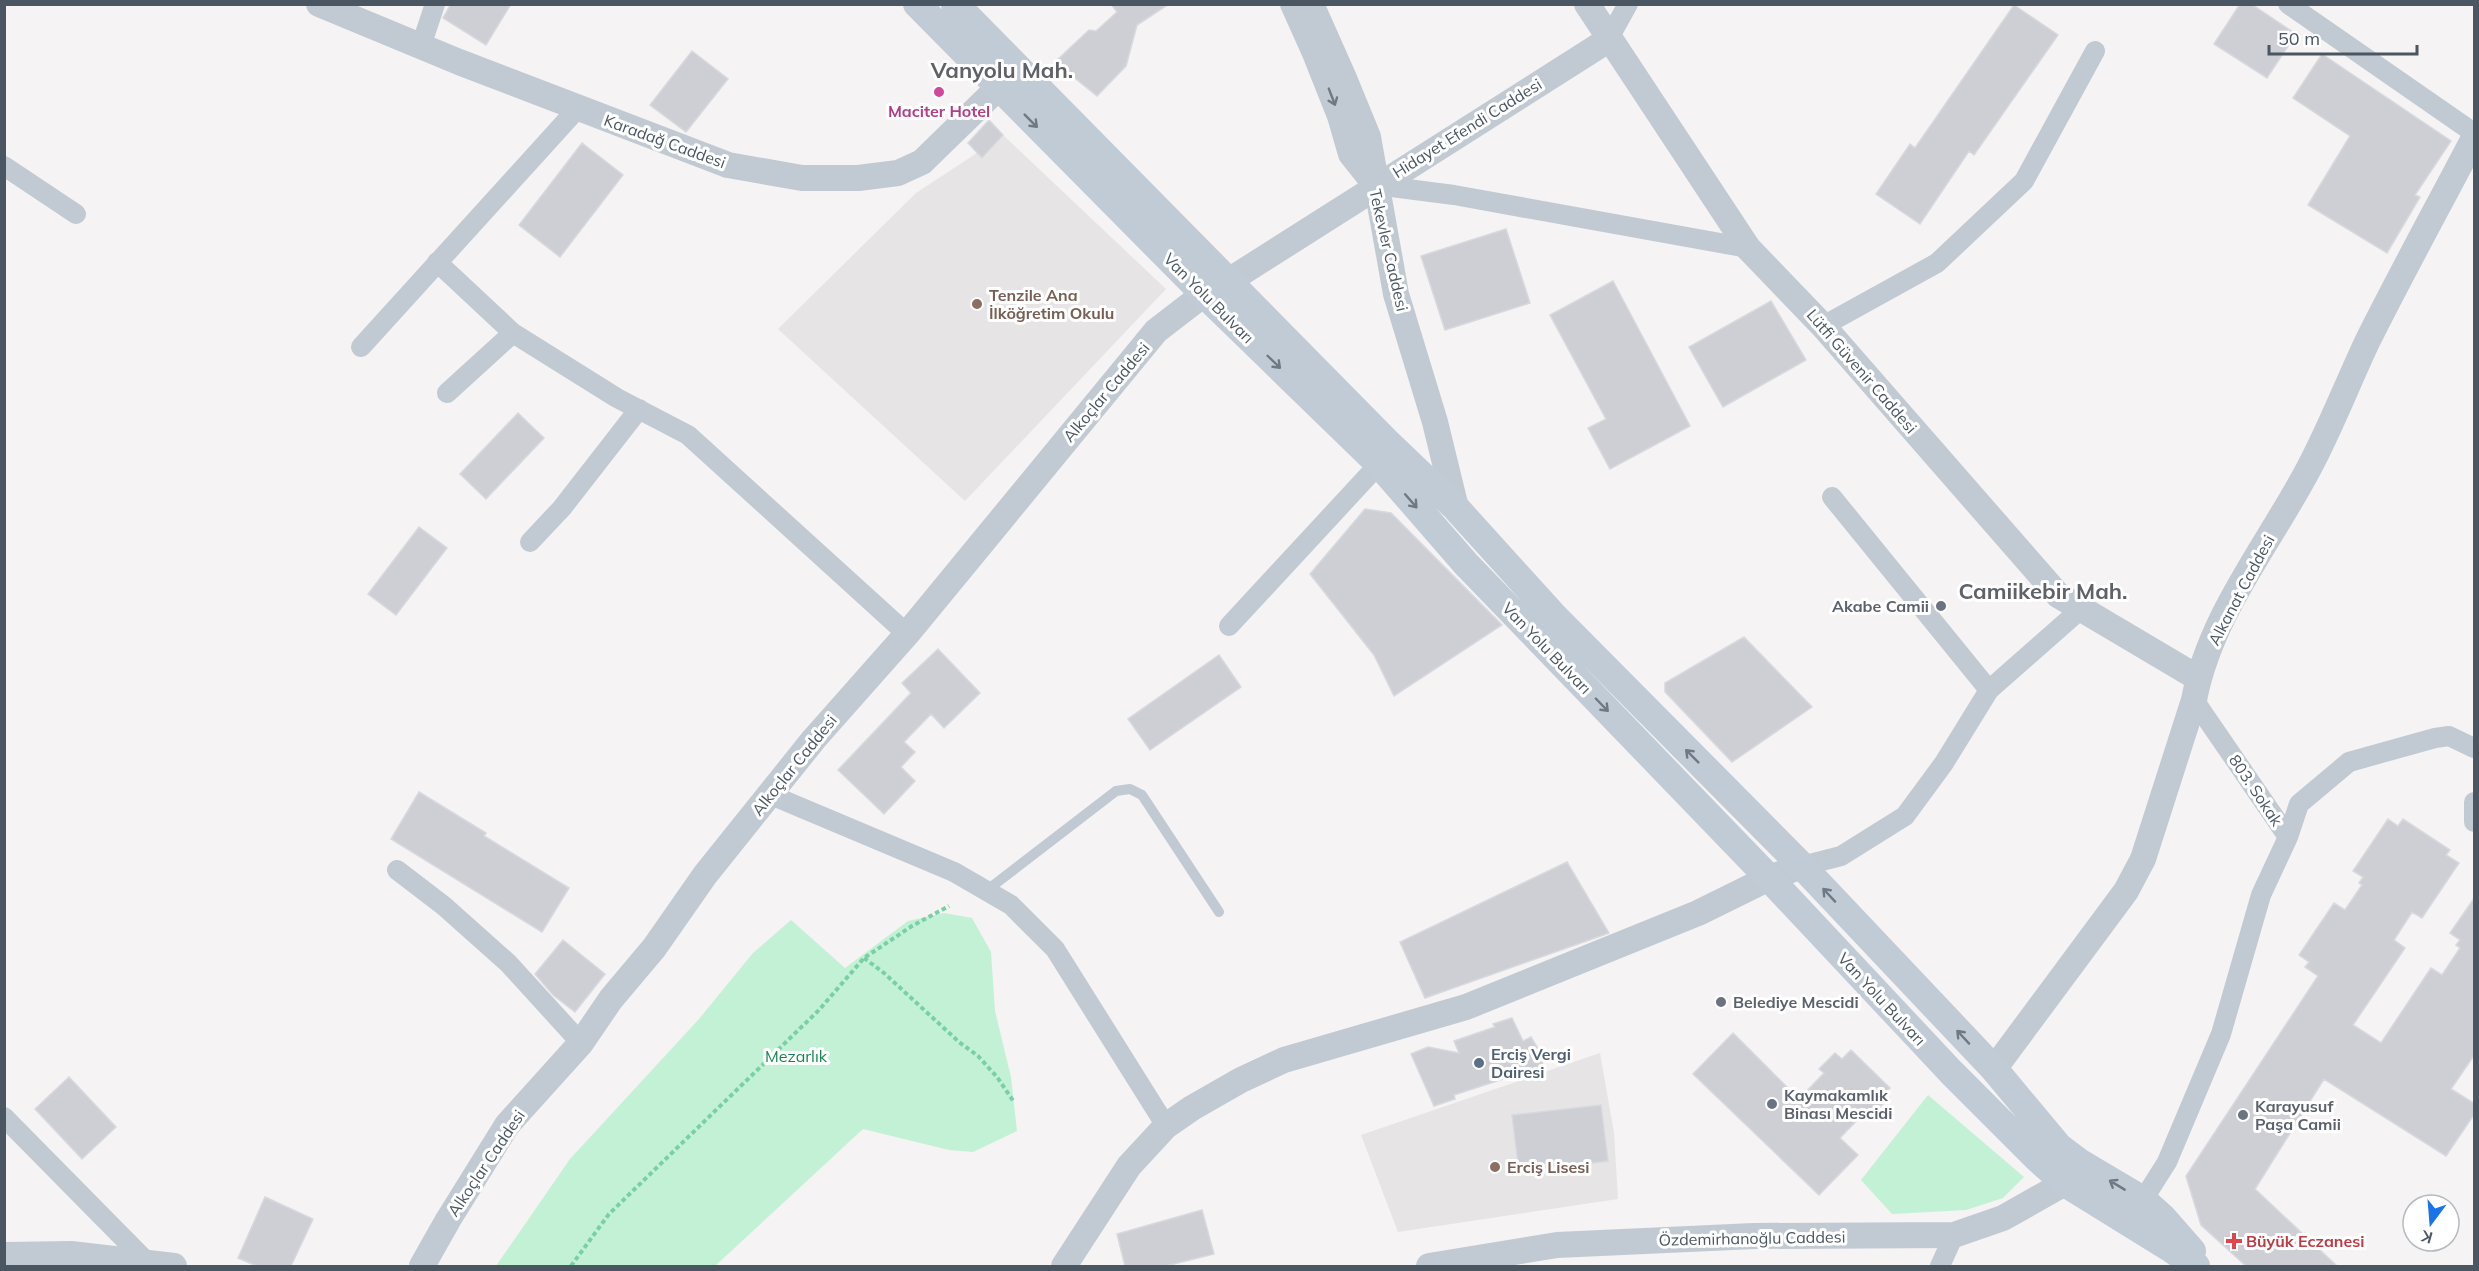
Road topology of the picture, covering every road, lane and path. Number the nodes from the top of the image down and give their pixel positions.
1 (319, 4) edge
2 (435, 4) edge
3 (917, 4) edge
4 (955, 4) edge
5 (1293, 4) edge
6 (1311, 4) edge
7 (1587, 4) edge
8 (1628, 4) edge
9 (2288, 4) edge
10 (1608, 40) junction
11 (421, 46) junction
12 (2095, 51) dead end
13 (998, 88) junction
14 (578, 108) junction
15 (2475, 136) edge
16 (4, 166) edge
17 (1376, 185) junction
18 (76, 214) dead end
19 (1748, 248) junction
20 (437, 262) junction
21 (1216, 288) junction
22 (1823, 326) junction
23 (513, 333) junction
24 (361, 347) dead end
25 (447, 393) dead end
26 (639, 409) junction
27 (1379, 464) junction
28 (1832, 497) dead end
29 (1456, 508) junction
30 (530, 542) dead end
31 (2081, 609) junction
32 (1229, 626) dead end
33 (907, 634) junction
34 (2196, 689) junction
35 (1989, 690) junction
36 (2475, 748) edge
37 (771, 795) junction
38 (2475, 802) edge
39 (2475, 822) edge
40 (2288, 837) junction
41 (1802, 866) junction
42 (397, 870) dead end
43 (1768, 878) junction
44 (986, 891) junction
45 (949, 906) dead end
46 (1219, 912) dead end
47 (864, 958) junction
48 (581, 1043) junction
49 (1994, 1069) junction
50 (1014, 1102) dead end
51 (4, 1117) edge
52 (1166, 1126) junction
53 (2065, 1183) junction
54 (2142, 1200) junction
55 (1954, 1235) junction
56 (4, 1255) edge
57 (149, 1264) edge
58 (174, 1266) edge
59 (422, 1266) edge
60 (571, 1266) edge
61 (1064, 1266) edge
62 (1429, 1266) edge
63 (1940, 1266) edge
64 (2196, 1266) edge
65 (2206, 1266) edge

1 - 11 street, Karadağ Caddesi
2 - 11 street
3 - 13 main road, Van Yolu Bulvarı
4 - 21 main road
5 -> 17 street, Tekevler Caddesi
6 - 17 street
7 - 10 street, Lütfi Güvenir Caddesi
8 - 10 street
9 - 15 street
10 - 17 street, Hidayet Efendi Caddesi
10 - 19 street, Lütfi Güvenir Caddesi
11 - 14 street, Karadağ Caddesi
12 - 22 street
13 - 14 street, Karadağ Caddesi
13 -> 21 main road, Van Yolu Bulvarı
14 - 20 street
15 - 34 street, Alkanat Caddesi
16 - 18 street
17 - 19 street
17 - 21 street, Hidayet Efendi Caddesi
17 - 29 street, Tekevler Caddesi
19 - 22 street, Lütfi Güvenir Caddesi
20 - 23 street
20 - 24 street
21 -> 27 main road, Van Yolu Bulvarı
21 - 29 main road
21 - 33 street, Alkoçlar Caddesi
22 - 31 street, Lütfi Güvenir Caddesi
23 - 25 street
23 - 26 street
26 - 30 street
26 - 33 street
27 - 32 street
27 -> 43 main road, Van Yolu Bulvarı
28 - 35 street
41 -> 29 main road
31 - 34 street, Lütfi Güvenir Caddesi
31 - 35 street
33 - 37 street, Alkoçlar Caddesi
34 - 40 street, 803. Sokak
34 - 49 street, Alkanat Caddesi
35 - 41 street
36 - 40 street, 803. Sokak
37 - 44 street
37 - 48 street, Alkoçlar Caddesi
38 - 39 street
40 - 54 street
41 - 43 street
49 -> 41 main road
42 - 48 street
43 - 52 street
43 - 53 main road, Van Yolu Bulvarı
44 - 46 lane
44 - 52 street
45 - 47 path
47 - 50 path
47 - 60 path
48 - 59 street, Alkoçlar Caddesi
54 -> 49 main road
51 - 57 street
52 - 61 street
53 - 55 street, Özdemirhanoğlu Caddesi
53 - 64 main road, Van Yolu Bulvarı
54 - 65 main road
55 - 62 street, Özdemirhanoğlu Caddesi
55 - 63 street
56 - 57 street
57 - 58 street

